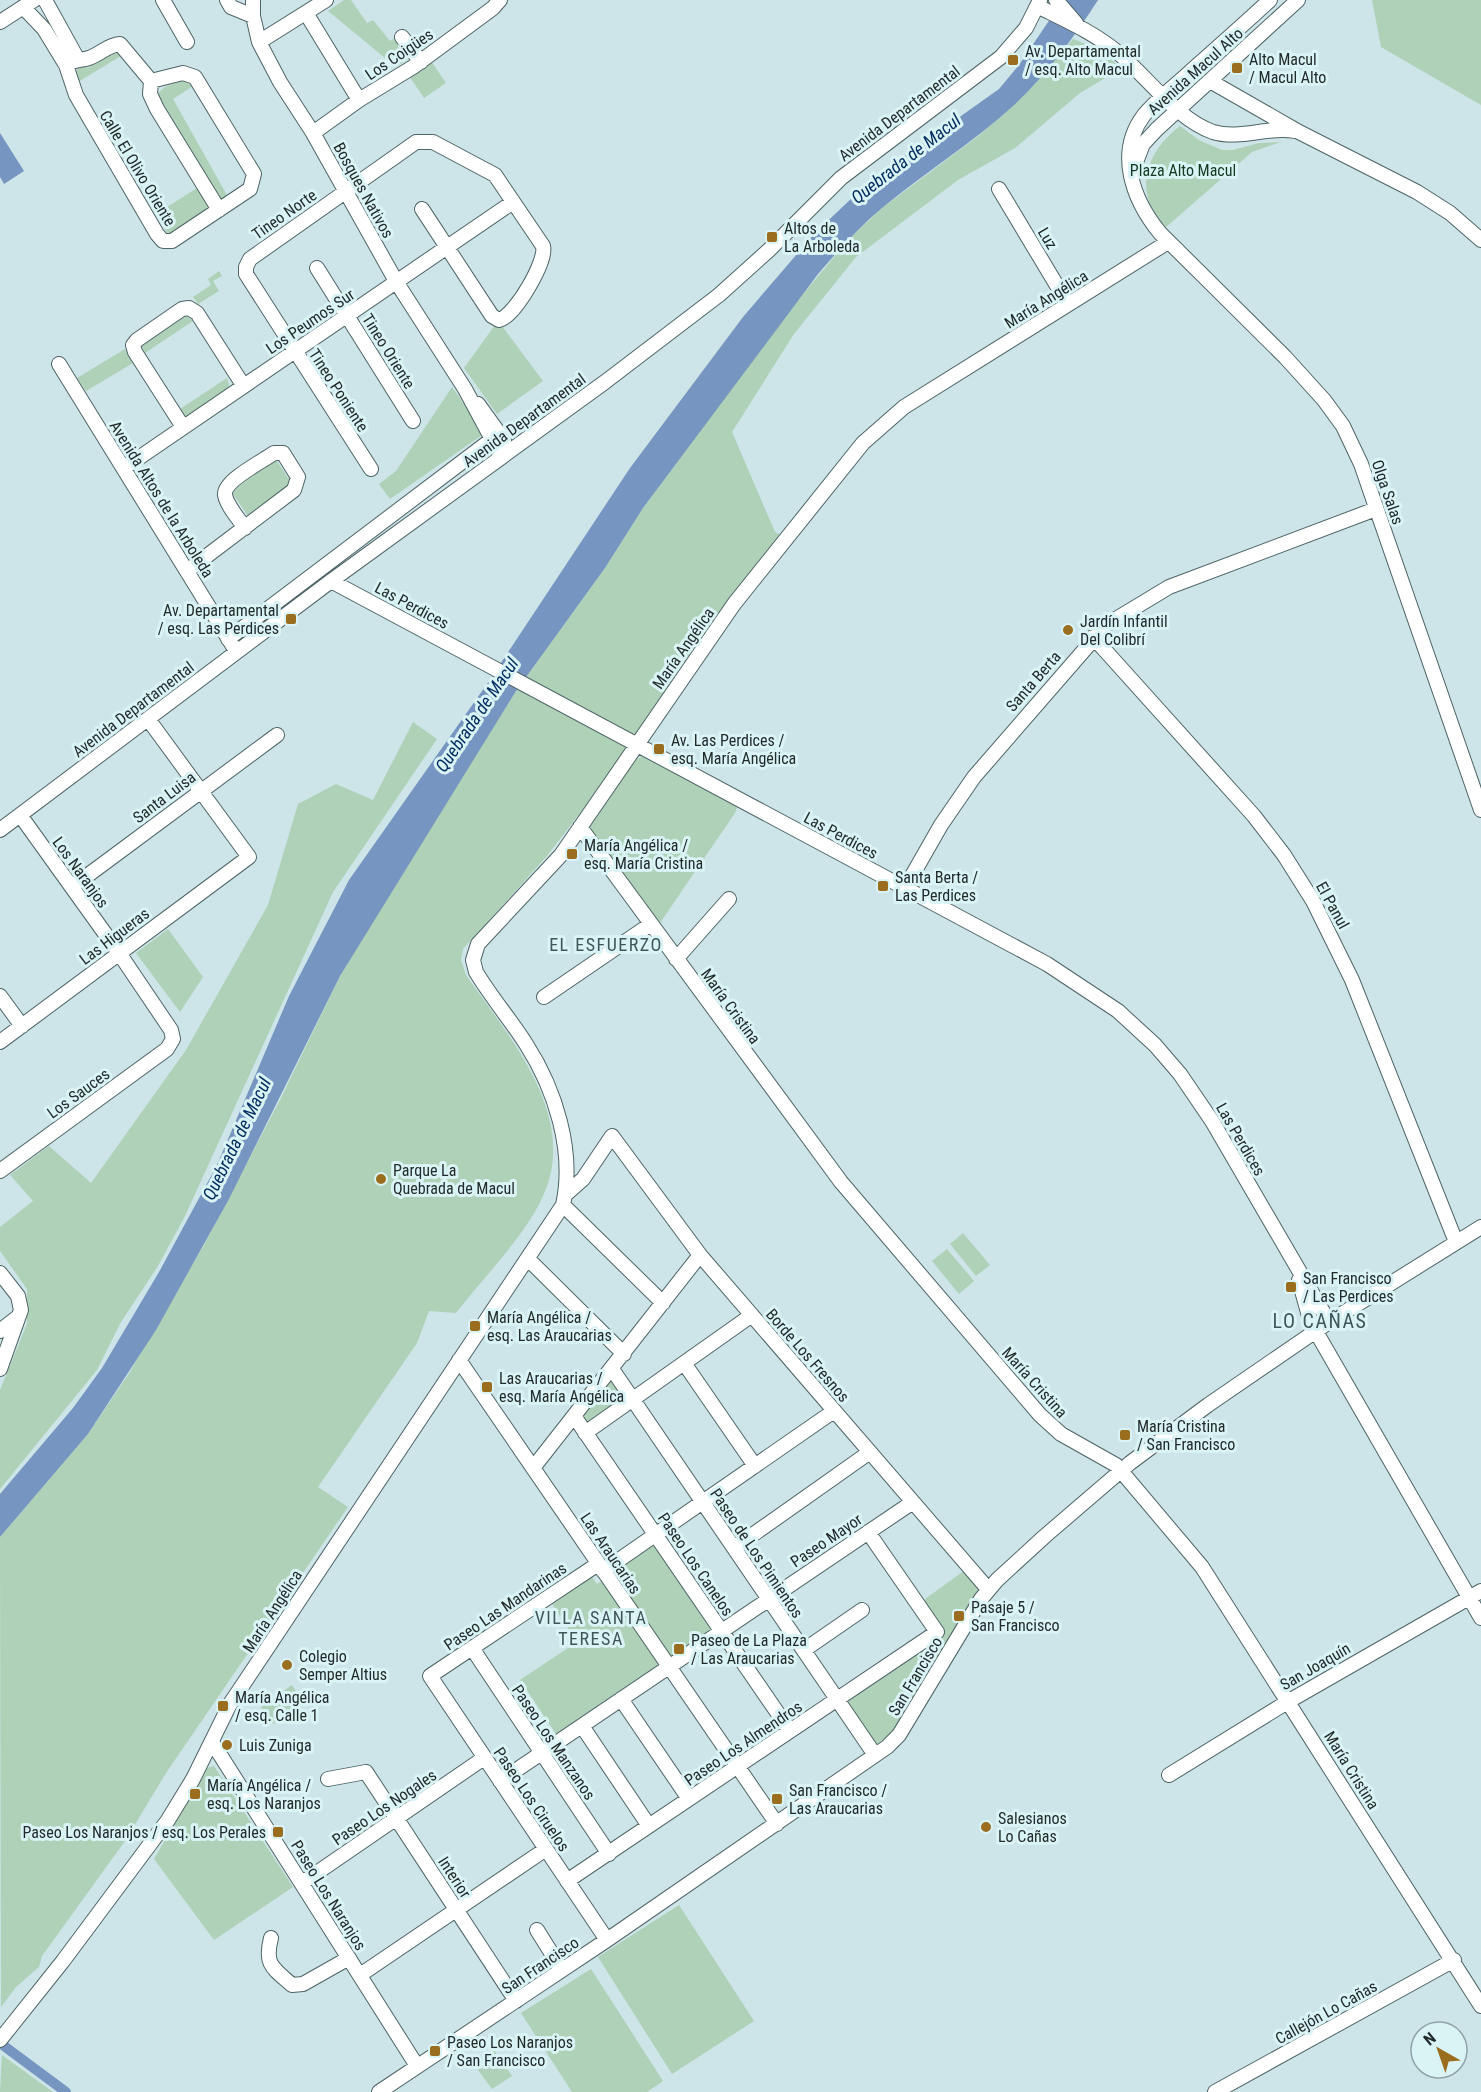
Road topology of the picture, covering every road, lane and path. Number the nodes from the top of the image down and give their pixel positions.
1 (163, 0) edge
2 (227, 0) edge
3 (254, 0) edge
4 (326, 0) edge
5 (500, 0) edge
6 (1270, 0) edge
7 (1298, 0) edge
8 (33, 2) edge
9 (1039, 3) edge
10 (1055, 5) edge
11 (306, 13) junction
12 (253, 16) junction
13 (0, 21) edge
14 (402, 37) dead end
15 (187, 42) dead end
16 (259, 42) junction
17 (72, 62) junction
18 (420, 62) junction
19 (151, 81) junction
20 (1210, 81) junction
21 (1164, 96) junction
22 (359, 100) junction
23 (1179, 110) junction
24 (1299, 132) junction
25 (313, 133) junction
26 (1132, 178) junction
27 (999, 189) dead end
28 (345, 191) junction
29 (513, 202) junction
30 (422, 209) dead end
31 (219, 210) junction
32 (1481, 240) edge
33 (1168, 242) junction
34 (447, 249) junction
35 (246, 267) joint
36 (317, 268) dead end
37 (397, 283) junction
38 (1068, 304) junction
39 (348, 315) junction
40 (295, 351) junction
41 (59, 364) dead end
42 (243, 386) junction
43 (413, 421) dead end
44 (183, 427) junction
45 (495, 437) junction
46 (506, 453) junction
47 (124, 468) junction
48 (371, 469) dead end
49 (1377, 509) junction
50 (245, 528) junction
51 (187, 571) junction
52 (331, 581) junction
53 (1093, 637) junction
54 (228, 639) junction
55 (236, 652) junction
56 (147, 719) junction
57 (277, 735) dead end
58 (637, 744) junction
59 (200, 790) junction
60 (1481, 810) edge
61 (20, 815) junction
62 (580, 827) junction
63 (0, 830) edge
64 (72, 887) junction
65 (905, 888) junction
66 (729, 899) dead end
67 (651, 924) junction
68 (119, 953) junction
69 (676, 959) junction
70 (0, 996) edge
71 (544, 997) dead end
72 (22, 1026) junction
73 (173, 1039) joint
74 (0, 1042) edge
75 (612, 1136) joint
76 (0, 1171) edge
77 (564, 1200) junction
78 (1481, 1227) edge
79 (1456, 1242) junction
80 (700, 1255) junction
81 (528, 1259) junction
82 (1296, 1266) junction
83 (0, 1273) edge
84 (663, 1304) junction
85 (20, 1315) junction
86 (752, 1315) junction
87 (1329, 1322) junction
88 (0, 1331) edge
89 (1316, 1331) junction
90 (624, 1354) junction
91 (459, 1360) junction
92 (684, 1363) junction
93 (0, 1369) edge
94 (612, 1369) junction
95 (633, 1399) junction
96 (834, 1411) junction
97 (574, 1416) junction
98 (585, 1433) junction
99 (870, 1452) junction
100 (754, 1466) junction
101 (532, 1468) junction
102 (1121, 1470) junction
103 (703, 1502) junction
104 (913, 1502) junction
105 (868, 1532) junction
106 (656, 1535) junction
107 (734, 1548) junction
108 (601, 1567) junction
109 (988, 1589) junction
110 (1475, 1594) edge
111 (769, 1599) junction
112 (862, 1610) dead end
113 (1481, 1618) edge
114 (721, 1631) junction
115 (472, 1648) junction
116 (804, 1650) junction
117 (669, 1666) junction
118 (430, 1676) joint
119 (621, 1699) junction
120 (837, 1700) junction
121 (1289, 1701) junction
122 (582, 1726) junction
123 (790, 1731) junction
124 (212, 1742) junction
125 (542, 1753) junction
126 (875, 1755) junction
127 (484, 1758) junction
128 (738, 1767) junction
129 (1169, 1775) dead end
130 (328, 1779) dead end
131 (500, 1781) junction
132 (689, 1799) junction
133 (396, 1818) junction
134 (777, 1824) junction
135 (649, 1826) junction
136 (546, 1849) junction
137 (609, 1854) junction
138 (567, 1881) junction
139 (302, 1883) junction
140 (456, 1910) junction
141 (537, 1930) dead end
142 (271, 1938) dead end
143 (607, 1940) junction
144 (349, 1958) junction
145 (1454, 1960) junction
146 (562, 1971) junction
147 (360, 1975) junction
148 (516, 2001) junction
149 (1481, 2006) edge
150 (4, 2035) edge
151 (417, 2066) junction
152 (380, 2092) edge
153 (1215, 2092) edge

1 - 15 street
2 - 12 street
3 - 12 street, Bosques Nativos
4 - 11 street
5 - 18 street, Los Coigües
6 - 21 street, Avenida Macul Alto
7 - 20 street, Avenida Macul Alto
8 - 13 street
8 - 17 street, Calle El Olivo Oriente
8 - 17 street, Calle El Olivo Oriente
9 - 10 street
9 - 46 street, Avenida Departamental
10 - 21 street
11 - 16 street
11 - 22 street
12 - 16 street, Bosques Nativos
14 - 18 street
16 - 25 street, Bosques Nativos
17 - 19 street
17 - 31 street, Calle El Olivo Oriente
18 - 22 street, Los Coigües
19 - 31 street
19 - 31 street, Calle El Olivo Oriente
20 - 23 street, Avenida Macul Alto
20 - 24 street
21 - 23 street
21 - 26 street, Avenida Macul Alto
22 - 25 street, Los Coigües
23 - 24 street
23 - 26 street, Avenida Macul Alto
24 - 32 street
25 - 28 street, Bosques Nativos
26 - 33 street, Avenida Macul Alto
27 - 38 street, Luz
28 - 29 street, Tineo Norte
28 - 35 street, Tineo Norte
28 - 37 street, Bosques Nativos
29 - 34 street, Los Peumos Sur
29 - 34 street
30 - 34 street
33 - 38 street, María Angélica
33 - 49 street, Olga Salas
34 - 37 street, Los Peumos Sur
35 - 40 street, Tineo Poniente
36 - 39 street, Tineo Oriente
37 - 39 street, Los Peumos Sur
37 - 45 street, Bosques Nativos
38 - 58 street, María Angélica
39 - 40 street, Los Peumos Sur
39 - 43 street, Tineo Oriente
40 - 42 street, Los Peumos Sur
40 - 48 street, Tineo Poniente
41 - 47 street, Avenida Altos de la Arboleda
42 - 44 street, Los Peumos Sur
42 - 44 street
44 - 47 street, Los Peumos Sur
45 - 46 street, Bosques Nativos
45 - 54 street, Avenida Departamental
46 - 52 street, Avenida Departamental
47 - 51 street, Avenida Altos de la Arboleda
49 - 53 street, Santa Berta
49 - 60 street, Olga Salas
50 - 50 street
50 - 51 street
51 - 54 street, Avenida Altos de la Arboleda
52 - 55 street, Avenida Departamental
52 - 58 street, Las Perdices
53 - 65 street, Santa Berta
53 - 79 street, El Panul
54 - 55 street, Avenida Altos de la Arboleda
55 - 56 street, Avenida Departamental
56 - 59 street
56 - 61 street, Avenida Departamental
57 - 59 street, Santa Luisa
58 - 62 street, María Angélica
58 - 65 street, Las Perdices
59 - 64 street, Santa Luisa
59 - 68 street, Las Higueras
61 - 63 street, Avenida Departamental
61 - 64 street, Los Naranjos
62 - 67 street, María Cristina
62 - 77 street, María Angélica
64 - 68 street, Los Naranjos
65 - 82 street, Las Perdices
66 - 69 street
67 - 69 street, María Cristina
67 - 71 street
68 - 72 street, Las Higueras
68 - 73 street, Los Naranjos
69 - 102 street, María Cristina
70 - 72 street
72 - 74 street, Las Higueras
73 - 76 street, Los Sauces
75 - 77 street, María Angélica
75 - 80 street, Borde Los Fresnos
77 - 81 street, María Angélica
77 - 84 street
78 - 79 street, San Francisco
79 - 87 street, San Francisco
80 - 84 street
80 - 86 street, Borde Los Fresnos
81 - 90 street
81 - 91 street, María Angélica
82 - 87 street, Las Perdices
82 - 89 street, Las Perdices
83 - 85 street
84 - 90 street
85 - 88 street
85 - 93 street
86 - 92 street
86 - 96 street, Borde Los Fresnos
87 - 89 street, San Francisco
89 - 102 street, San Francisco
89 - 110 street, Las Perdices
90 - 94 street
91 - 101 street, Las Araucarias
91 - 124 street, María Angélica
92 - 95 street
92 - 100 street
94 - 95 street, Paseo de Los Pimientos
94 - 97 street
95 - 98 street
95 - 103 street, Paseo de Los Pimientos
96 - 99 street, Borde Los Fresnos
96 - 100 street, Paseo Las Mandarinas
97 - 98 street, Paseo Los Canelos
97 - 101 street
98 - 106 street, Paseo Los Canelos
99 - 104 street, Borde Los Fresnos
99 - 107 street
100 - 103 street, Paseo Las Mandarinas
101 - 108 street, Las Araucarias
102 - 109 street, San Francisco
102 - 121 street, María Cristina
103 - 106 street, Paseo Las Mandarinas
103 - 107 street, Paseo de Los Pimientos
104 - 105 street, Paseo Mayor
104 - 109 street, Borde Los Fresnos
105 - 111 street, Paseo Mayor
105 - 120 street, Paseo Los Almendros
106 - 108 street, Paseo Las Mandarinas
106 - 114 street, Paseo Los Canelos
107 - 111 street, Paseo de Los Pimientos
108 - 115 street, Paseo Las Mandarinas
108 - 117 street, Las Araucarias
109 - 126 street, San Francisco
110 - 113 street, Las Perdices
110 - 121 street, San Joaquín
111 - 114 street, Paseo Mayor
111 - 116 street, Paseo de Los Pimientos
112 - 116 street
114 - 117 street, Paseo Mayor
114 - 123 street, Paseo Los Canelos
115 - 118 street, Paseo Las Mandarinas
115 - 125 street, Paseo Los Manzanos
116 - 120 street, Paseo de Los Pimientos
117 - 119 street, Paseo Mayor
117 - 128 street, Las Araucarias
118 - 127 street, Paseo Los Ciruelos
119 - 122 street, Paseo Mayor
119 - 132 street
120 - 123 street, Paseo Los Almendros
120 - 126 street, Paseo de Los Pimientos
121 - 129 street, San Joaquín
121 - 145 street, María Cristina
122 - 125 street, Paseo Mayor
122 - 135 street
123 - 128 street, Paseo Los Almendros
124 - 139 street, Paseo Los Naranjos
124 - 150 street, María Angélica
125 - 131 street, Paseo Mayor
125 - 137 street, Paseo Los Manzanos
126 - 134 street, San Francisco
127 - 131 street, Paseo Los Ciruelos
127 - 133 street, Paseo Los Nogales
128 - 132 street, Paseo Los Almendros
128 - 134 street, Las Araucarias
130 - 133 street, Interior
131 - 136 street, Paseo Los Ciruelos
132 - 135 street, Paseo Los Almendros
133 - 139 street, Paseo Los Nogales
133 - 140 street, Interior
134 - 143 street, San Francisco
135 - 137 street, Paseo Los Almendros
136 - 138 street, Paseo Los Ciruelos
136 - 140 street
137 - 138 street, Paseo Los Almendros
138 - 143 street, Paseo Los Ciruelos
139 - 144 street, Paseo Los Naranjos
140 - 147 street
140 - 148 street, Interior
141 - 146 street
142 - 144 street
143 - 146 street, San Francisco
144 - 147 street, Paseo Los Naranjos
145 - 149 street, María Cristina
145 - 153 street, Callejón Lo Cañas
146 - 148 street, San Francisco
147 - 151 street, Paseo Los Naranjos
148 - 151 street, San Francisco
151 - 152 street, San Francisco

